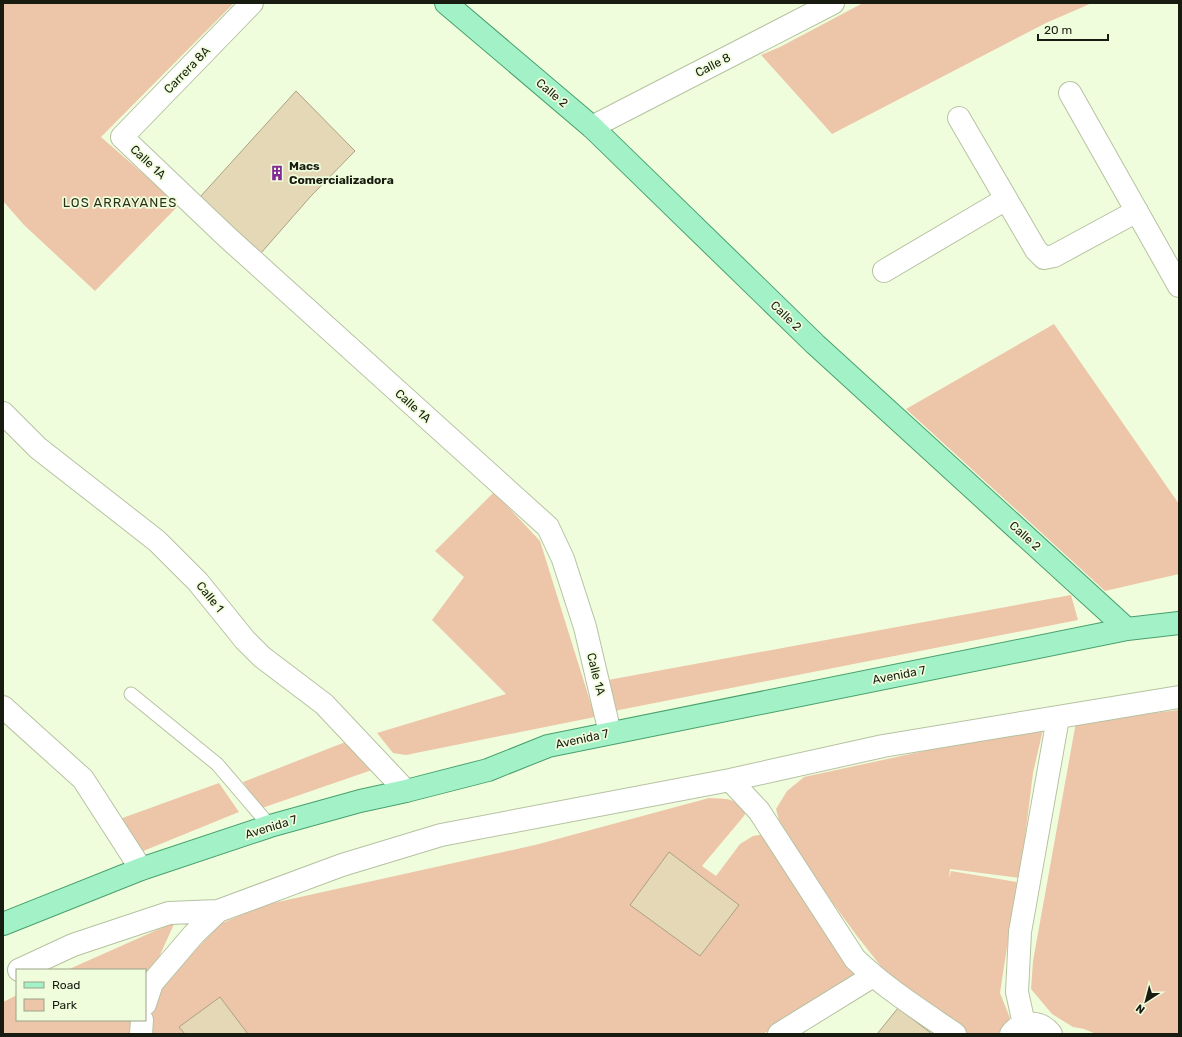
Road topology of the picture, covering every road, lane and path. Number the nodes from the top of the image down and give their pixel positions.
1 (252, 3) edge
2 (446, 3) edge
3 (834, 3) edge
4 (1070, 93) dead end
5 (959, 118) dead end
6 (592, 127) junction
7 (122, 137) joint
8 (1006, 199) junction
9 (1137, 210) junction
10 (884, 271) dead end
11 (1179, 286) edge
12 (3, 413) edge
13 (1179, 623) edge
14 (1127, 629) junction
15 (131, 694) dead end
16 (1179, 697) edge
17 (3, 707) edge
18 (1058, 718) junction
19 (610, 733) junction
20 (730, 780) junction
21 (406, 791) junction
22 (270, 826) junction
23 (142, 869) junction
24 (218, 911) junction
25 (3, 924) edge
26 (20, 969) edge
27 (16, 971) edge
28 (873, 976) junction
29 (3, 978) edge
30 (146, 1001) edge
31 (142, 1021) edge
32 (1018, 1029) edge
33 (140, 1034) edge
34 (779, 1034) edge
35 (955, 1034) edge
36 (1051, 1034) edge

1 - 7 street, Carrera 8A
2 - 6 main road, Calle 2
3 - 6 street, Calle 8
4 - 9 street
5 - 8 street
6 - 14 main road, Calle 2
7 - 19 street, Calle 1A
8 - 9 street
8 - 10 street
9 - 11 street
12 - 21 street, Calle 1
13 - 14 main road, Avenida 7
14 - 19 main road, Avenida 7
15 - 22 lane
16 - 18 street
17 - 23 street
18 - 20 street
18 - 32 street
19 - 21 main road, Avenida 7
20 - 24 street
20 - 28 street
21 - 22 main road, Avenida 7
22 - 23 main road, Avenida 7
23 - 25 main road, Avenida 7
24 - 26 street
24 - 30 street
27 - 29 street
28 - 34 street
28 - 35 street
31 - 33 street
32 - 36 street

